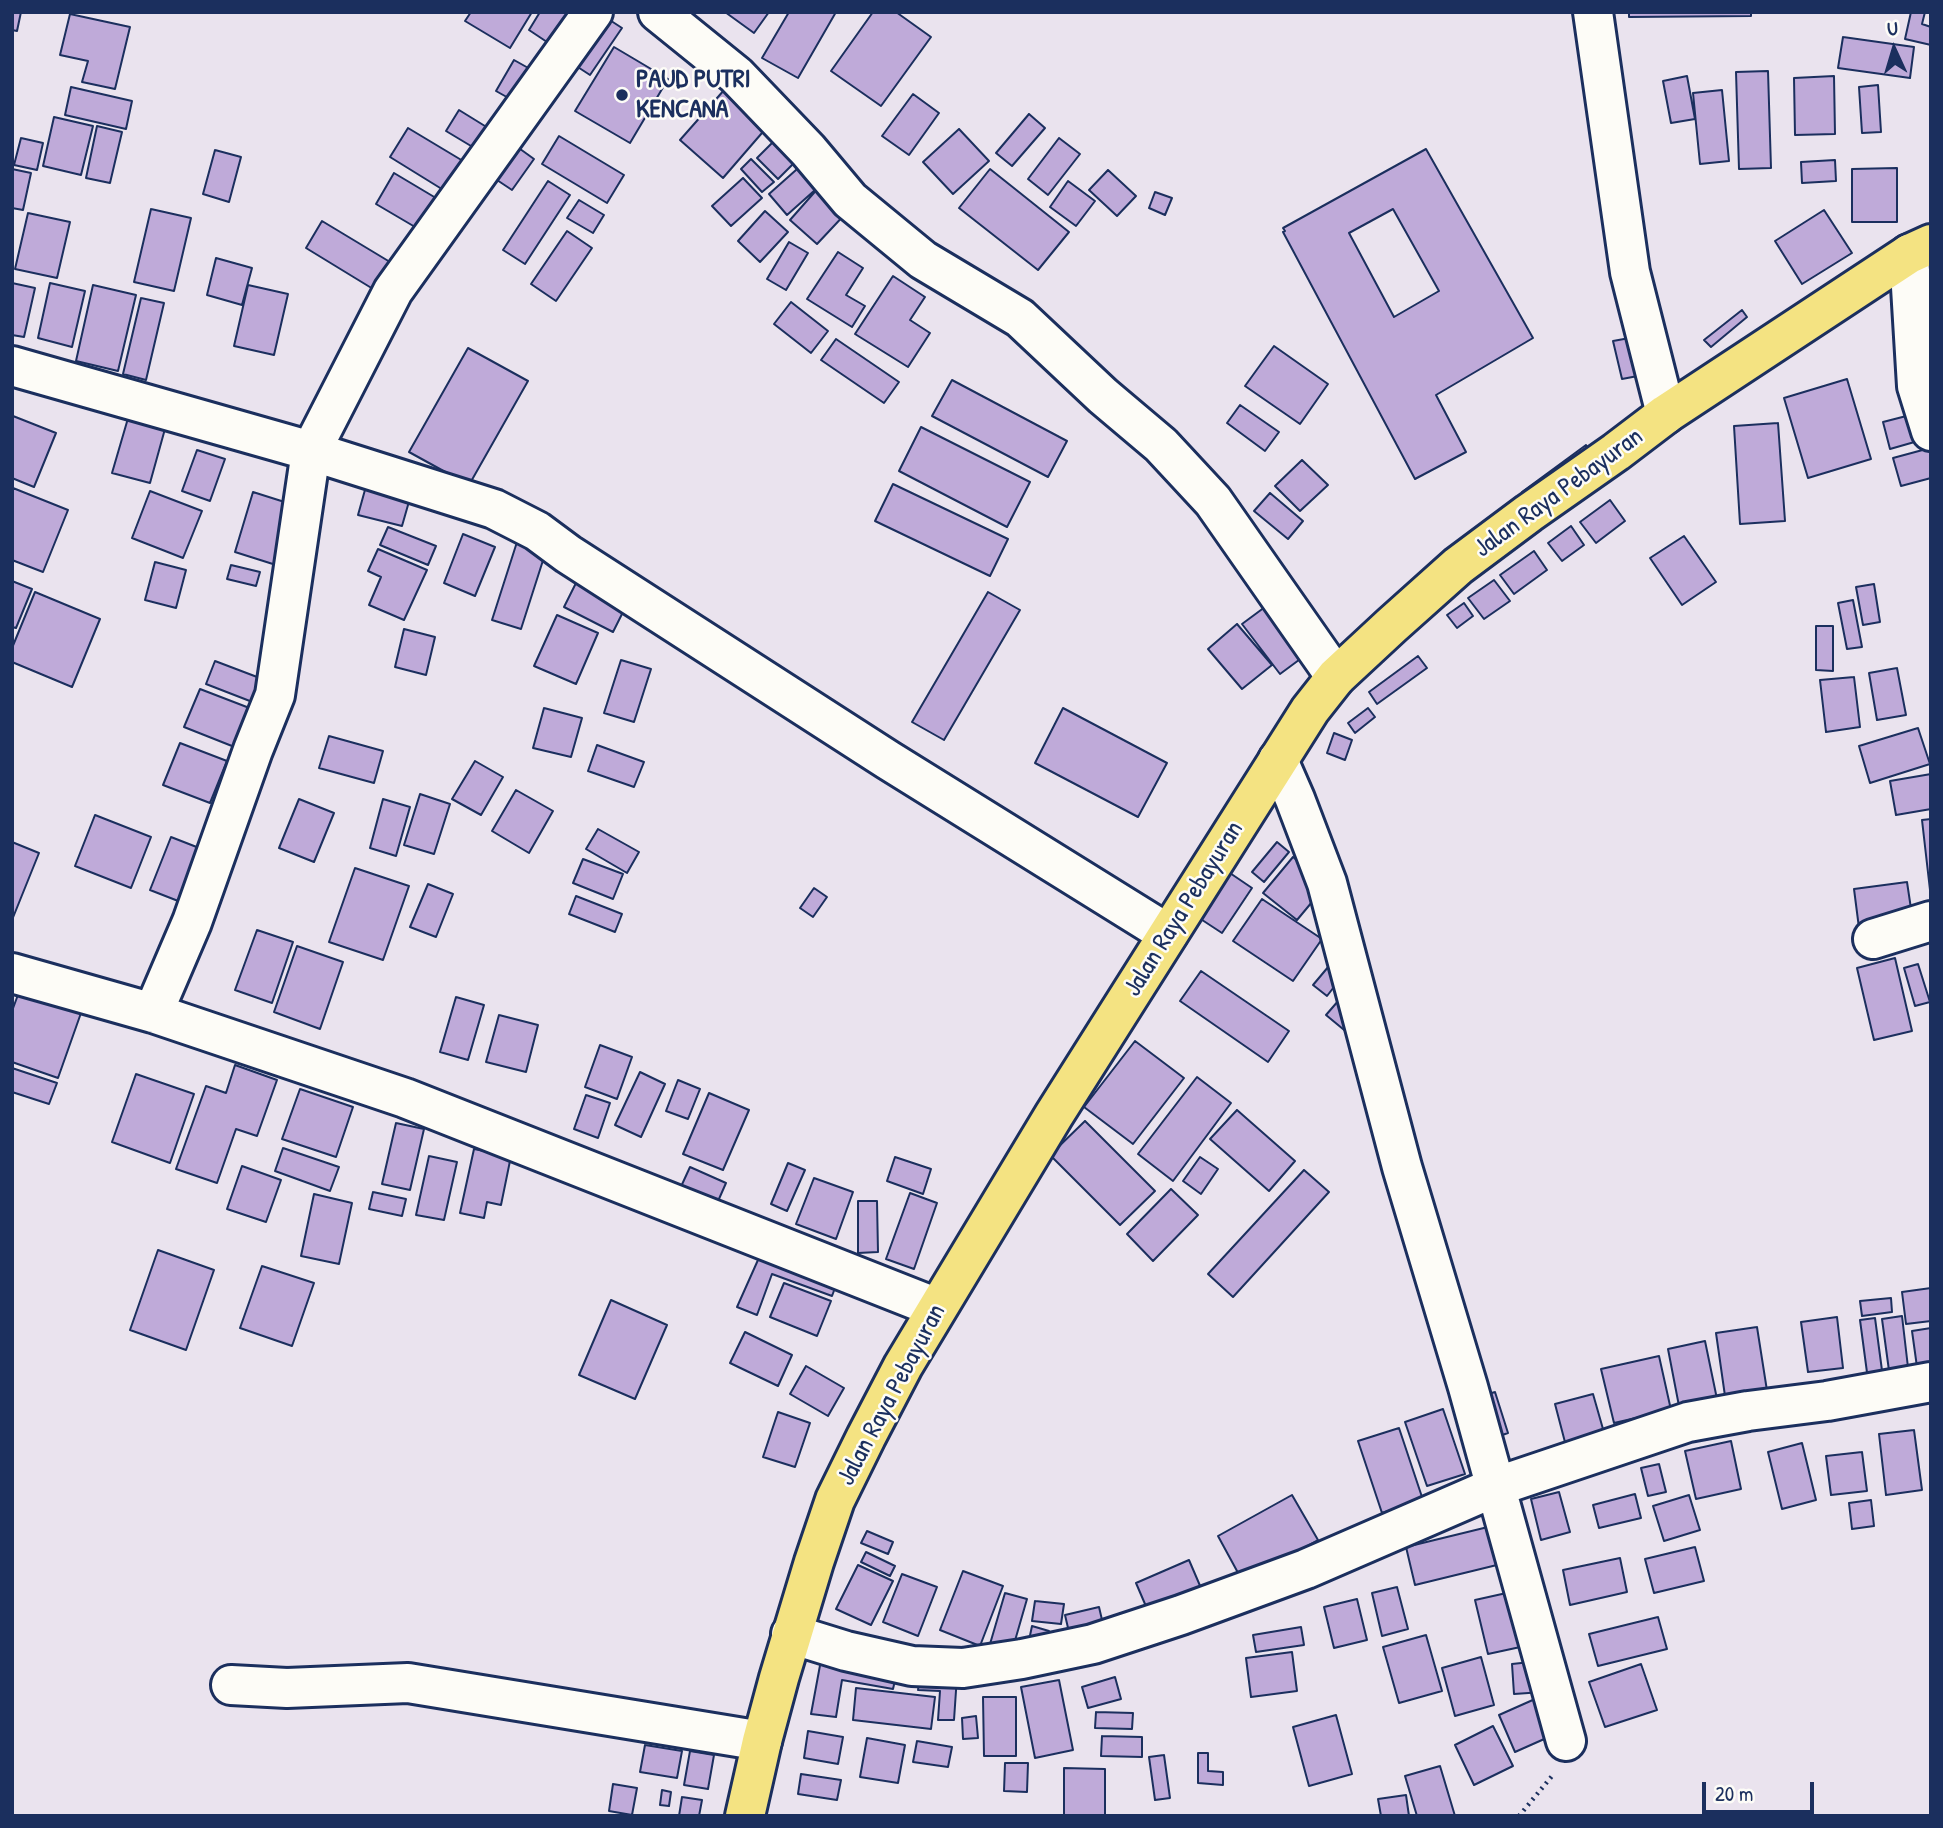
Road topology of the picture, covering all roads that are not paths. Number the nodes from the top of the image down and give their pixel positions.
1 (593, 12) edge
2 (658, 12) edge
3 (1594, 12) edge
4 (1920, 249) edge
5 (12, 366) edge
6 (1666, 414) junction
7 (1931, 431) edge
8 (311, 451) junction
9 (1336, 677) junction
10 (1278, 760) junction
11 (1931, 921) edge
12 (1168, 934) junction
13 (1873, 939) dead end
14 (12, 973) edge
15 (153, 1013) junction
16 (937, 1308) junction
17 (1931, 1382) edge
18 (1495, 1487) junction
19 (791, 1634) junction
20 (231, 1685) dead end
21 (762, 1741) junction
22 (1566, 1741) road end
23 (746, 1816) edge

1 - 8 street
2 - 9 street
3 - 6 street
4 - 6 main road, Jalan Raya Pebayuran
4 - 7 street
5 - 8 street
6 - 9 main road, Jalan Raya Pebayuran
8 - 12 street
8 - 15 street
9 - 10 main road, Jalan Raya Pebayuran
10 - 12 main road, Jalan Raya Pebayuran
10 - 18 street
11 - 13 street
12 - 16 main road, Jalan Raya Pebayuran
14 - 15 street
15 - 16 street
16 - 19 main road, Jalan Raya Pebayuran
17 - 18 street
18 - 19 street
18 - 22 street
19 - 21 main road, Jalan Raya Pebayuran
20 - 21 street
21 - 23 main road, Jalan Raya Pebayuran

